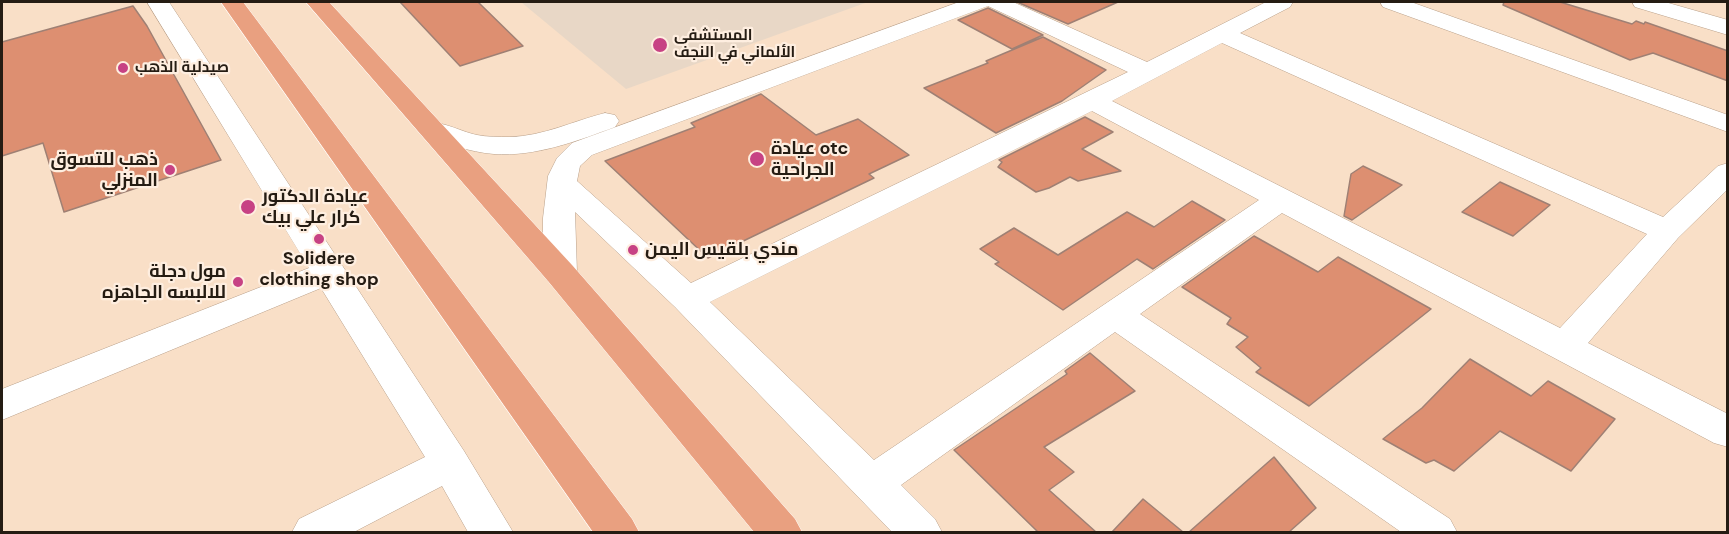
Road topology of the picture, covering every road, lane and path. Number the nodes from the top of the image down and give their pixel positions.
1 (158, 2) edge
2 (232, 2) edge
3 (317, 2) edge
4 (924, 2) edge
5 (979, 2) edge
6 (996, 2) edge
7 (1282, 2) edge
8 (1391, 2) edge
9 (1643, 2) edge
10 (1690, 8) edge
11 (1728, 28) edge
12 (1222, 34) junction
13 (1148, 72) junction
14 (718, 89) junction
15 (1092, 101) junction
16 (1728, 124) edge
17 (432, 130) junction
18 (1728, 172) edge
19 (562, 184) junction
20 (1281, 199) junction
21 (1667, 231) junction
22 (329, 272) junction
23 (560, 273) junction
24 (687, 299) junction
25 (1114, 314) junction
26 (1564, 347) junction
27 (2, 405) edge
28 (1728, 432) edge
29 (450, 463) junction
30 (872, 484) junction
31 (314, 532) edge
32 (491, 532) edge
33 (617, 532) edge
34 (780, 532) edge
35 (920, 532) edge
36 (1436, 532) edge

1 - 22 street
2 - 33 main road
3 - 17 main road
4 - 14 street
5 - 14 street
6 - 13 street
7 - 12 street
8 - 16 street
9 - 10 street
10 - 11 street
12 - 13 street
12 - 21 street
13 - 15 street
14 - 17 street
14 - 19 street
15 - 20 street
15 - 24 street
17 - 23 main road
18 - 21 street
19 - 23 street
19 - 24 street
20 - 25 street
20 - 26 street
21 - 26 street
22 - 27 street
22 - 29 street
23 - 34 main road
24 - 30 street
25 - 30 street
25 - 36 street
26 - 28 street
29 - 31 street
29 - 32 street
30 - 35 street

